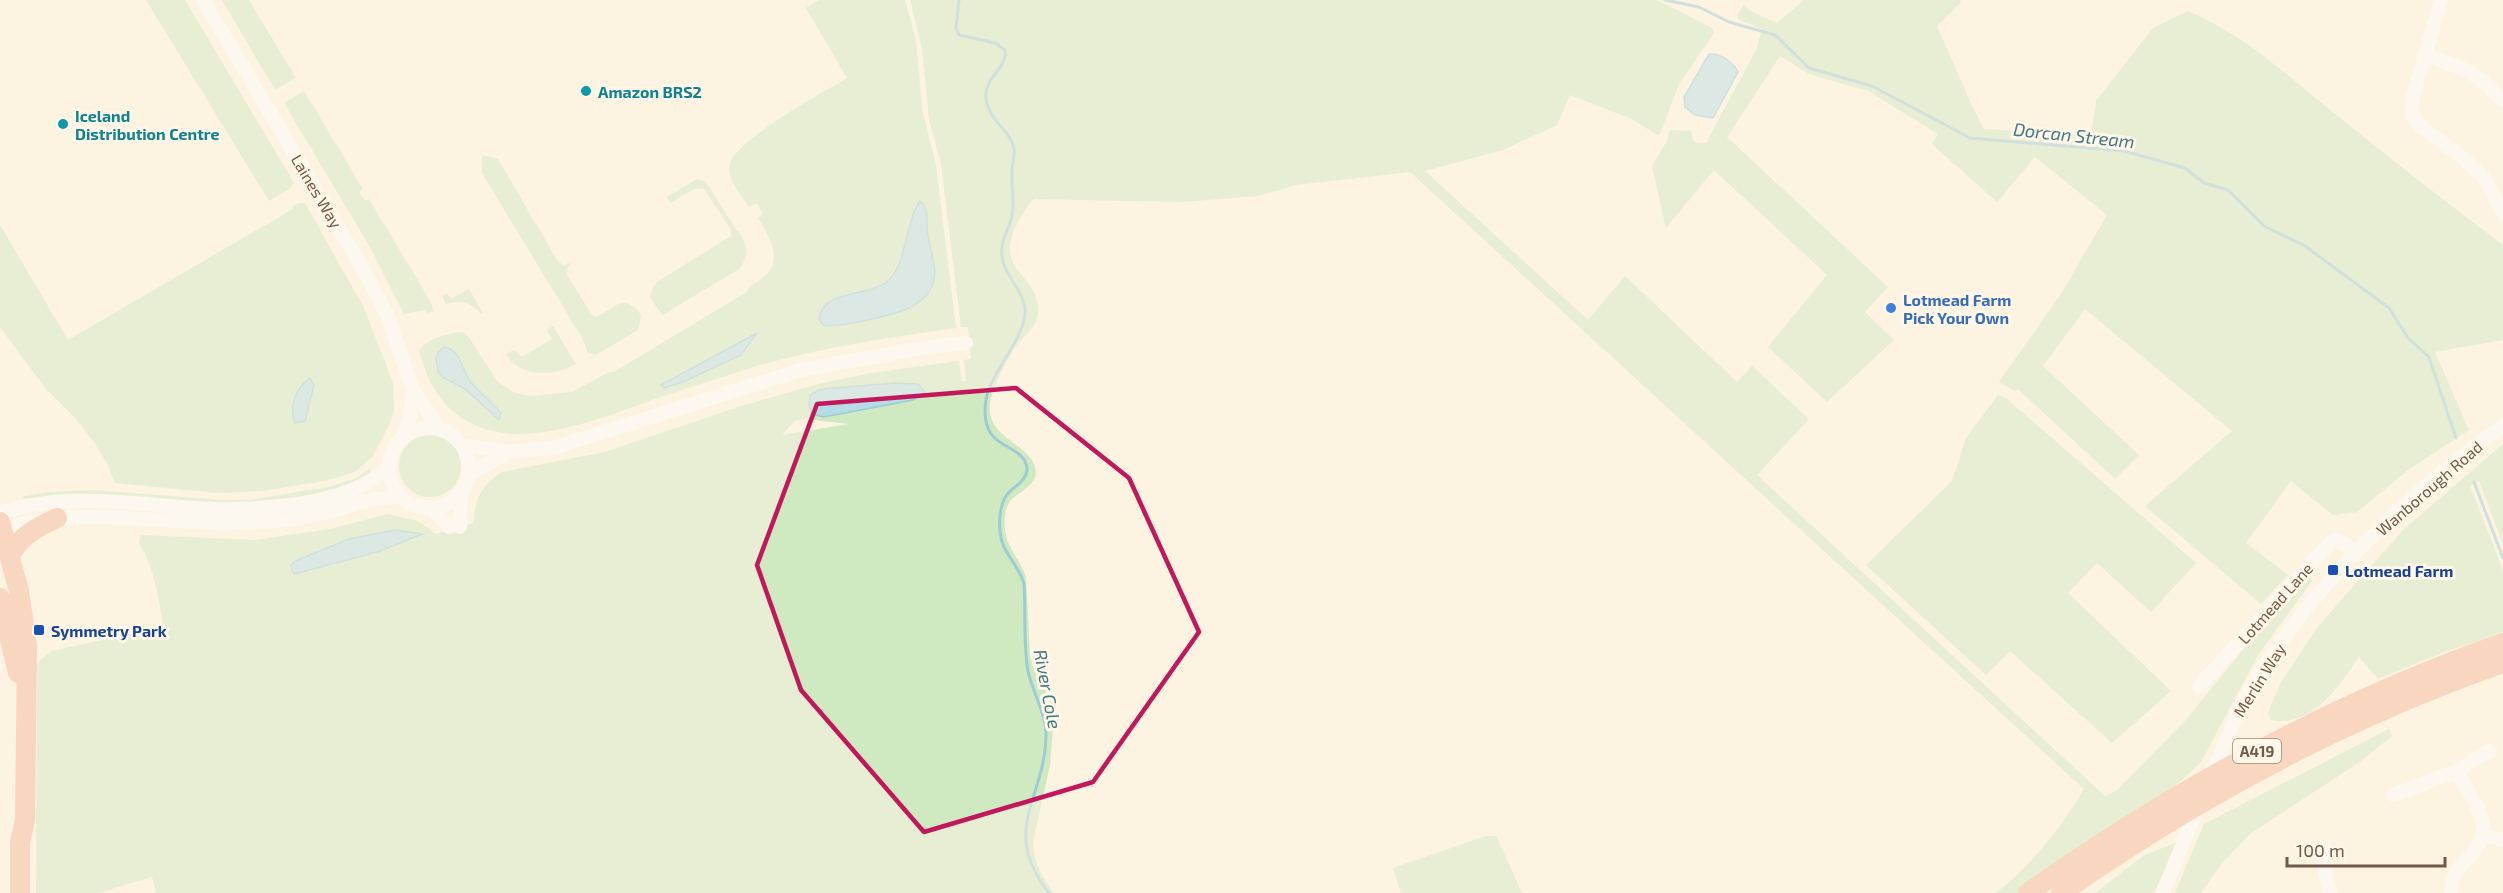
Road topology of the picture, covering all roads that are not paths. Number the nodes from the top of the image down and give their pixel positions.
1 (203, 0) edge
2 (2441, 0) edge
3 (2424, 55) junction
4 (2503, 101) edge
5 (2503, 213) edge
6 (966, 343) dead end
7 (413, 390) junction
8 (2503, 426) edge
9 (441, 430) junction
10 (403, 438) junction
11 (462, 445) junction
12 (510, 452) junction
13 (390, 466) junction
14 (469, 474) junction
15 (461, 493) junction
16 (402, 497) junction
17 (432, 508) junction
18 (57, 518) junction
19 (0, 523) edge
20 (2357, 552) junction
21 (9, 556) junction
22 (0, 598) edge
23 (2503, 643) edge
24 (2503, 663) edge
25 (2199, 686) dead end
26 (26, 714) junction
27 (2490, 752) dead end
28 (2456, 771) junction
29 (2394, 795) dead end
30 (2483, 835) junction
31 (2503, 840) edge
32 (2324, 848) dead end
33 (24, 885) edge
34 (2028, 893) edge
35 (2061, 893) edge
36 (2163, 893) edge
37 (2330, 893) edge
38 (2451, 893) edge

1 - 7 street, Laines Way
2 - 3 street
3 - 4 street
3 - 5 street
6 - 12 street
7 - 9 street, Laines Way
7 - 10 street, Laines Way
8 - 20 street, Wanborough Road
9 - 10 street
9 - 11 street
10 - 13 street
11 - 12 street
11 - 14 street
12 - 14 street
13 - 16 street
13 - 19 street
14 - 15 street
15 - 17 street
15 - 17 street
16 - 17 street
16 - 18 street
18 - 19 street
18 - 21 highway
19 - 21 highway
20 - 25 street, Lotmead Lane
20 - 36 street, Merlin Way
21 - 26 highway
22 - 26 highway
23 - 34 highway, A419
24 - 35 highway, A419
26 - 33 highway
27 - 28 street
28 - 29 street
28 - 30 street
30 - 31 street
30 - 38 street
32 - 37 street

